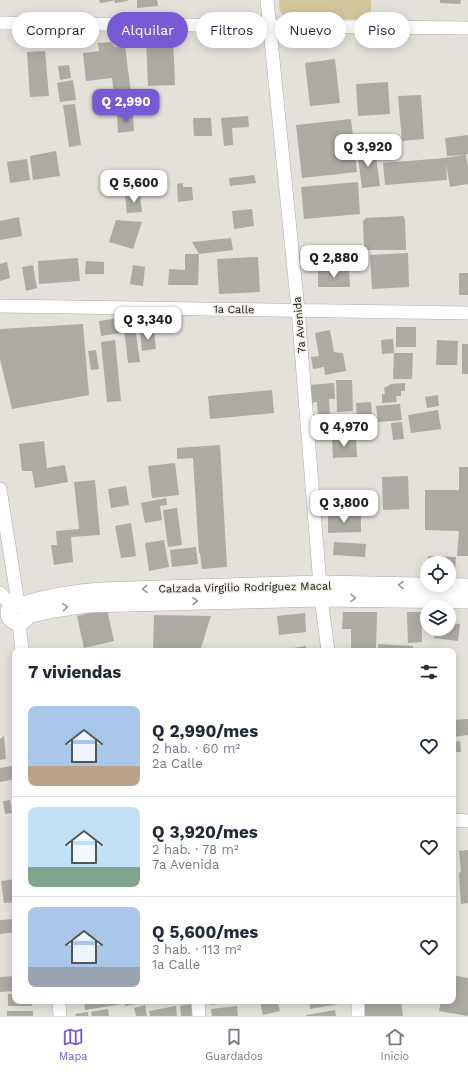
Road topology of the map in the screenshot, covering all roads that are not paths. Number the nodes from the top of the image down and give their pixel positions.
1 (267, 0) edge
2 (0, 22) edge
3 (269, 26) junction
4 (468, 28) edge
5 (0, 306) edge
6 (298, 310) junction
7 (468, 313) edge
8 (0, 488) edge
9 (468, 587) edge
10 (321, 591) junction
11 (0, 593) edge
12 (468, 600) edge
13 (13, 614) edge
14 (21, 648) edge
15 (328, 648) edge
16 (456, 820) edge
17 (468, 822) edge
18 (59, 1004) edge
19 (198, 1004) edge
20 (358, 1004) edge
21 (60, 1016) edge
22 (199, 1016) edge
23 (358, 1016) edge

1 - 3 street, 7a Avenida
2 - 3 street
3 - 4 street
3 - 6 street, 7a Avenida
5 - 6 street, 1a Calle
6 - 7 street, 1a Calle
6 - 10 street, 7a Avenida
8 - 13 street
9 -> 10 street, Calzada Virgilio Rodríguez Macal
10 -> 12 street, Calzada Virgilio Rodríguez Macal
10 - 13 street, Calzada Virgilio Rodríguez Macal
10 - 15 street, 7a Avenida
11 - 13 street
13 - 14 street
16 - 17 street
18 - 21 street
19 - 22 street
20 - 23 street

